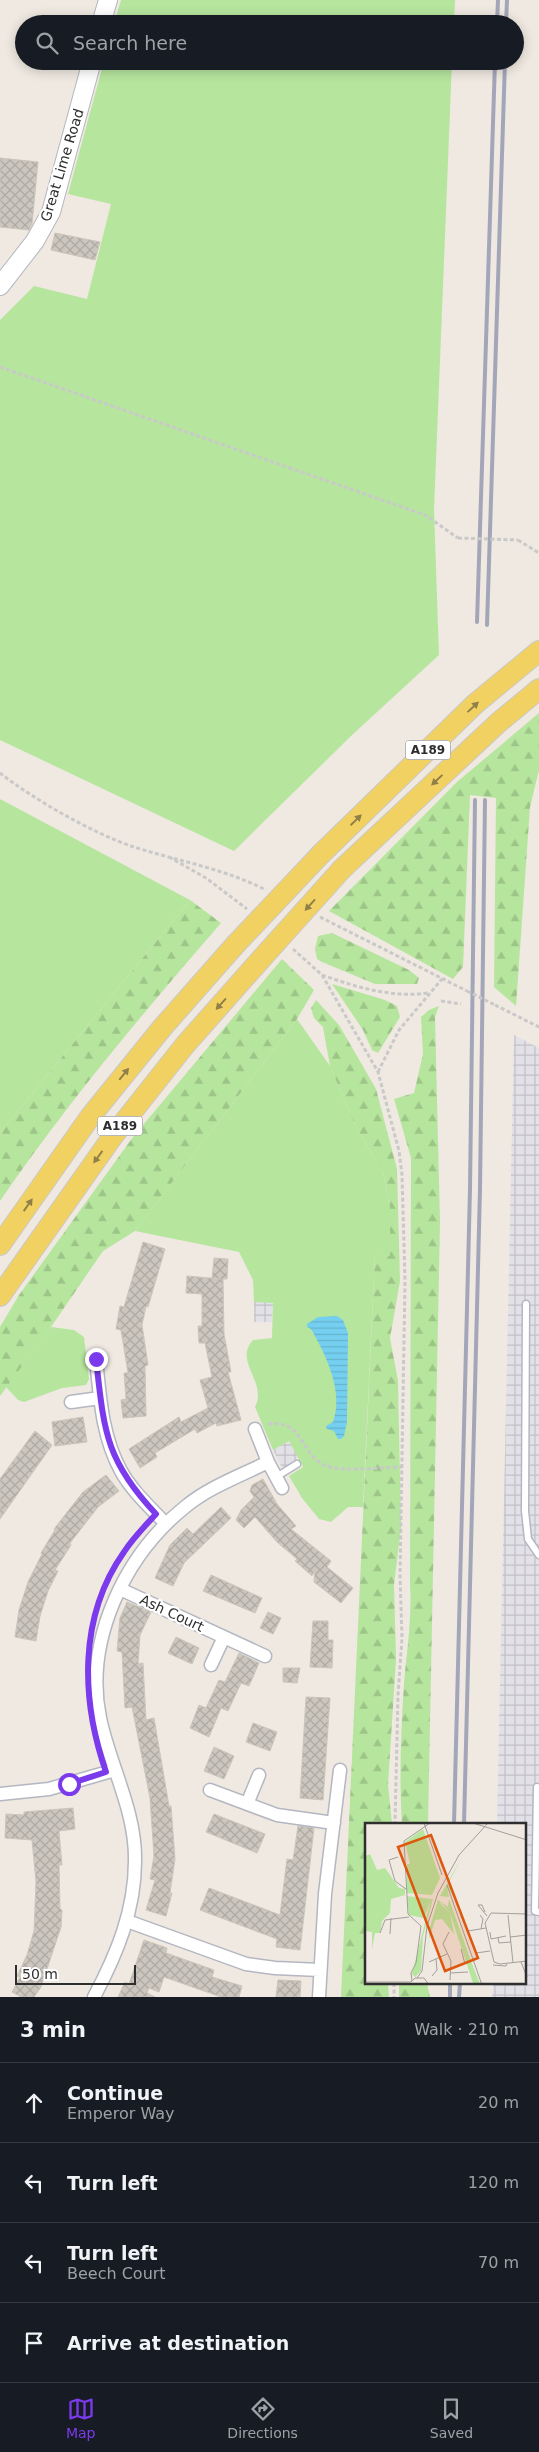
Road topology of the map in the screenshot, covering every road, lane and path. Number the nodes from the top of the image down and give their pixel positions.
1 (108, 0) edge
2 (104, 15) edge
3 (90, 70) edge
4 (0, 286) edge
5 (0, 367) edge
6 (539, 553) edge
7 (539, 651) edge
8 (539, 689) edge
9 (0, 773) edge
10 (252, 913) dead end
11 (286, 944) dead end
12 (322, 975) junction
13 (442, 979) dead end
14 (467, 991) dead end
15 (428, 993) junction
16 (441, 1001) dead end
17 (462, 1004) dead end
18 (539, 1027) edge
19 (378, 1072) junction
20 (0, 1245) edge
21 (0, 1296) edge
22 (526, 1304) dead end
23 (96, 1359) dead end
24 (100, 1398) junction
25 (71, 1402) dead end
26 (255, 1429) joint
27 (268, 1462) junction
28 (297, 1464) dead end
29 (402, 1467) junction
30 (279, 1483) joint
31 (166, 1524) junction
32 (539, 1555) edge
33 (120, 1589) junction
34 (224, 1637) junction
35 (265, 1656) dead end
36 (211, 1665) dead end
37 (114, 1770) junction
38 (340, 1770) dead end
39 (259, 1775) dead end
40 (537, 1787) dead end
41 (210, 1790) dead end
42 (0, 1794) edge
43 (247, 1804) junction
44 (334, 1823) junction
45 (395, 1823) edge
46 (539, 1912) edge
47 (127, 1921) junction
48 (320, 1970) junction
49 (394, 1984) edge
50 (94, 1997) edge
51 (319, 1997) edge
52 (394, 1997) edge

1 - 2 main road
3 - 4 main road, Great Lime Road
5 - 6 path, bridge
20 -> 7 main road, A189, bridge
8 -> 21 main road, A189, bridge
9 - 10 path
11 - 12 path
12 - 15 path
12 - 19 path
13 - 15 path
14 - 18 path, bridge
15 - 19 path
16 - 17 path
19 - 29 path
22 - 32 lane
23 - 24 street
24 - 25 street
24 - 31 street
26 - 27 street
26 - 29 path
27 - 30 street
27 - 31 street
28 - 30 lane
29 - 45 path
31 - 33 street
33 - 34 street, Ash Court
33 - 37 street
34 - 35 street, Ash Court
34 - 36 street
37 - 42 street
37 - 47 street
38 - 44 street
39 - 43 street
40 - 46 lane
41 - 43 street
43 - 44 street
44 - 48 street
47 - 48 street
47 - 50 street
48 - 51 street
49 - 52 path

